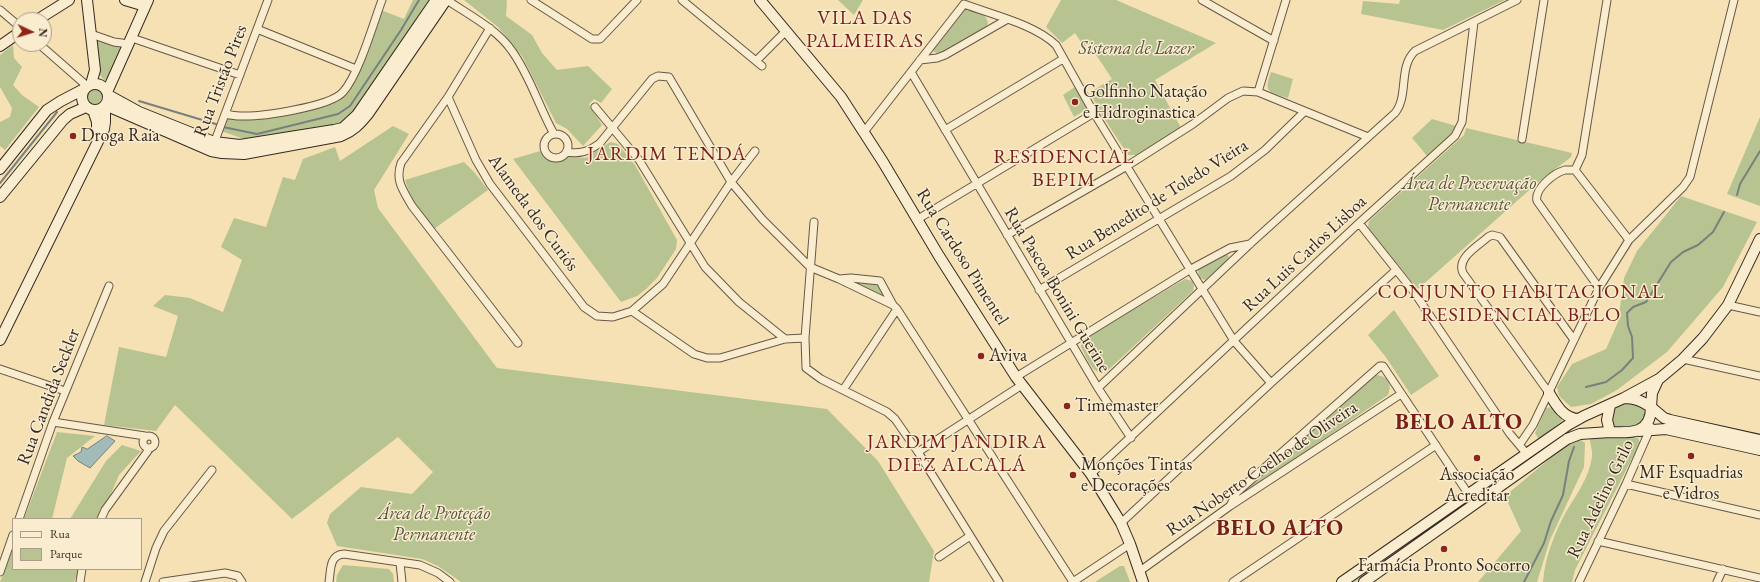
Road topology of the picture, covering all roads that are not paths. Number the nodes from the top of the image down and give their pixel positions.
1 (69, 0) edge
2 (87, 0) edge
3 (125, 0) edge
4 (268, 0) edge
5 (382, 0) edge
6 (436, 0) edge
7 (447, 0) edge
8 (531, 0) edge
9 (637, 0) edge
10 (682, 0) edge
11 (760, 0) edge
12 (1202, 0) edge
13 (1286, 0) edge
14 (1517, 0) edge
15 (1544, 0) edge
16 (1607, 0) edge
17 (1734, 0) edge
18 (147, 3) edge
19 (0, 10) edge
20 (50, 12) edge
21 (12, 20) edge
22 (1006, 20) junction
23 (1474, 22) junction
24 (490, 28) junction
25 (257, 29) junction
26 (786, 31) junction
27 (91, 34) junction
28 (12, 38) edge
29 (130, 41) junction
30 (1274, 41) junction
31 (0, 46) edge
32 (48, 52) edge
33 (1064, 58) junction
34 (920, 60) junction
35 (356, 69) junction
36 (911, 72) junction
37 (240, 75) junction
38 (87, 86) junction
39 (1258, 92) junction
40 (108, 93) junction
41 (448, 97) junction
42 (105, 105) junction
43 (595, 107) dead end
44 (89, 108) junction
45 (1304, 112) junction
46 (124, 114) junction
47 (225, 114) junction
48 (1094, 114) junction
49 (612, 126) junction
50 (104, 129) junction
51 (945, 130) junction
52 (864, 132) junction
53 (554, 134) junction
54 (1368, 137) junction
55 (1522, 139) dead end
56 (97, 142) junction
57 (214, 142) junction
58 (755, 151) dead end
59 (566, 152) junction
60 (1127, 166) junction
61 (0, 169) edge
62 (1575, 170) junction
63 (731, 182) junction
64 (976, 183) junction
65 (0, 197) edge
66 (1160, 218) junction
67 (918, 219) junction
68 (814, 222) dead end
69 (1359, 223) junction
70 (1008, 235) junction
71 (1760, 239) edge
72 (1629, 240) junction
73 (690, 244) junction
74 (1250, 244) junction
75 (810, 267) junction
76 (1191, 269) junction
77 (1396, 270) junction
78 (839, 279) junction
79 (109, 286) dead end
80 (1599, 288) junction
81 (1039, 290) junction
82 (1202, 290) junction
83 (1728, 305) junction
84 (895, 307) junction
85 (632, 311) junction
86 (1760, 312) edge
87 (805, 338) junction
88 (785, 339) junction
89 (0, 340) edge
90 (1574, 340) junction
91 (1234, 341) junction
92 (518, 343) dead end
93 (1071, 343) junction
94 (1683, 359) junction
95 (0, 369) edge
96 (1760, 376) edge
97 (1659, 379) junction
98 (1019, 381) junction
99 (1271, 383) junction
100 (1098, 388) junction
101 (843, 390) junction
102 (65, 391) junction
103 (1549, 393) junction
104 (1401, 394) junction
105 (1624, 398) junction
106 (1610, 405) junction
107 (1651, 407) junction
108 (1651, 418) junction
109 (968, 419) junction
110 (1579, 419) junction
111 (53, 422) junction
112 (1651, 430) junction
113 (1610, 432) junction
114 (1636, 432) junction
115 (1130, 438) junction
116 (1760, 440) edge
117 (1520, 444) junction
118 (1436, 445) junction
119 (1556, 447) junction
120 (1760, 450) edge
121 (918, 452) junction
122 (1526, 453) junction
123 (212, 470) dead end
124 (1092, 474) junction
125 (1626, 484) junction
126 (1469, 495) junction
127 (1230, 506) junction
128 (1452, 507) junction
129 (1760, 515) edge
130 (19, 518) edge
131 (101, 518) edge
132 (1120, 523) junction
133 (970, 536) junction
134 (12, 538) edge
135 (1424, 539) junction
136 (1598, 541) junction
137 (1130, 544) junction
138 (939, 557) dead end
139 (400, 563) junction
140 (1723, 569) junction
141 (82, 570) edge
142 (1140, 571) junction
143 (0, 572) edge
144 (1760, 578) edge
145 (1369, 580) edge
146 (80, 582) edge
147 (145, 582) edge
148 (164, 582) edge
149 (242, 582) edge
150 (329, 582) edge
151 (402, 582) edge
152 (450, 582) edge
153 (1000, 582) edge
154 (1073, 582) edge
155 (1143, 582) edge
156 (1233, 582) edge
157 (1342, 582) edge
158 (1578, 582) edge
159 (1717, 582) edge

1 - 20 main road
2 - 27 main road
3 - 18 main road
4 - 25 street, Rua Tristão Pires
5 - 35 street
6 - 57 main road
7 - 24 street
7 - 57 main road
8 - 9 street
10 - 26 street
11 - 26 main road, Rua Cardoso Pimentel
12 - 30 street
13 - 30 street
14 - 23 street
15 - 55 street
16 - 62 street
17 - 72 street
18 - 29 main road
19 - 21 street
22 - 33 street
22 - 34 street
22 - 34 street
23 - 54 street
23 - 69 street, Rua Luis Carlos Lisboa
24 - 41 street
24 - 53 street
25 - 35 street
25 - 37 street, Rua Tristão Pires
26 - 52 main road, Rua Cardoso Pimentel
27 - 29 street
27 - 38 main road
28 - 31 main road
29 - 37 street
29 - 40 main road
30 - 39 street
32 - 38 street
33 - 48 street
33 - 51 street
34 - 36 street
35 - 47 street
36 - 51 street, Rua Pascoa Bonini Guerine
36 - 52 street
37 - 47 street, Rua Tristão Pires
38 - 40 main road
38 - 44 main road
38 - 61 main road
39 - 45 street
39 - 60 street
40 - 42 main road
40 - 57 main road
41 - 85 street, Alameda dos Curiós
41 - 92 street
42 - 44 main road
42 - 46 main road
42 - 50 main road
43 - 49 street
44 - 56 main road
44 - 65 main road
45 - 54 street
45 - 66 street, Rua Benedito de Toledo Vieira
46 - 50 main road
46 - 57 main road
47 - 57 street, Rua Tristão Pires
48 - 60 street
48 - 64 street
49 - 59 street
49 - 63 street
49 - 73 street
50 - 56 main road
51 - 64 street, Rua Pascoa Bonini Guerine
52 - 67 main road, Rua Cardoso Pimentel
53 - 59 street
53 - 59 street
54 - 74 street
56 - 89 main road
58 - 63 street
60 - 66 street
60 - 70 street
62 - 72 street
62 - 80 street
63 - 73 street
63 - 75 street
64 - 67 street
64 - 70 street, Rua Pascoa Bonini Guerine
66 - 76 street
66 - 81 street, Rua Benedito de Toledo Vieira
67 - 98 main road, Rua Cardoso Pimentel
68 - 75 street
69 - 77 street
69 - 91 street, Rua Luis Carlos Lisboa
70 - 81 street, Rua Pascoa Bonini Guerine
71 - 83 main road
72 - 80 street
73 - 85 street
73 - 88 street
74 - 76 street
74 - 82 street
75 - 78 street
75 - 87 street
76 - 82 street
76 - 93 street
77 - 99 street
77 - 117 street
78 - 84 street
78 - 84 street
79 - 102 street, Rua Candida Seckler
80 - 90 street
81 - 93 street, Rua Pascoa Bonini Guerine
82 - 91 street
82 - 100 street
83 - 86 street
83 - 94 main road
84 - 101 street
84 - 109 street
85 - 88 street
87 - 88 street
87 - 101 street
90 - 103 street
90 - 103 street
91 - 99 street
91 - 115 street, Rua Luis Carlos Lisboa
93 - 98 street
93 - 100 street, Rua Pascoa Bonini Guerine
94 - 96 street
94 - 97 main road
95 - 102 street
97 - 105 main road
97 - 107 main road
98 - 109 street
98 - 124 main road, Rua Cardoso Pimentel
99 - 132 street
100 - 115 street, Rua Pascoa Bonini Guerine
101 - 121 street
102 - 111 street, Rua Candida Seckler
103 - 110 main road
103 - 117 street
104 - 118 street
104 - 127 street, Rua Noberto Coelho de Oliveira
104 - 127 street
105 - 106 main road
105 - 107 main road
106 - 110 main road
106 - 113 main road
107 - 108 main road
107 - 116 main road
108 - 112 street
108 - 114 main road
109 - 121 street
109 - 154 street
110 - 122 main road
111 - 130 street, Rua Candida Seckler
111 - 131 street
112 - 114 main road
112 - 120 main road
112 - 125 street, Rua Adelino Grilo
113 - 114 main road
113 - 119 main road
115 - 124 street, Rua Luis Carlos Lisboa
117 - 122 street
118 - 126 street
118 - 156 street
119 - 122 main road
119 - 135 main road
121 - 133 street
122 - 126 main road
123 - 147 street
124 - 132 main road, Rua Cardoso Pimentel
125 - 129 street
125 - 136 street, Rua Adelino Grilo
126 - 128 main road
127 - 142 street, Rua Noberto Coelho de Oliveira
128 - 135 main road
128 - 157 main road
132 - 137 main road, Rua Cardoso Pimentel
133 - 138 street
133 - 153 street
134 - 143 street
135 - 145 main road
136 - 140 street
136 - 158 street, Rua Adelino Grilo
137 - 142 main road, Rua Cardoso Pimentel
137 - 154 street
139 - 150 street
139 - 151 street
139 - 152 street
140 - 144 street
140 - 159 street
141 - 146 street
142 - 155 main road, Rua Cardoso Pimentel
148 - 149 street

